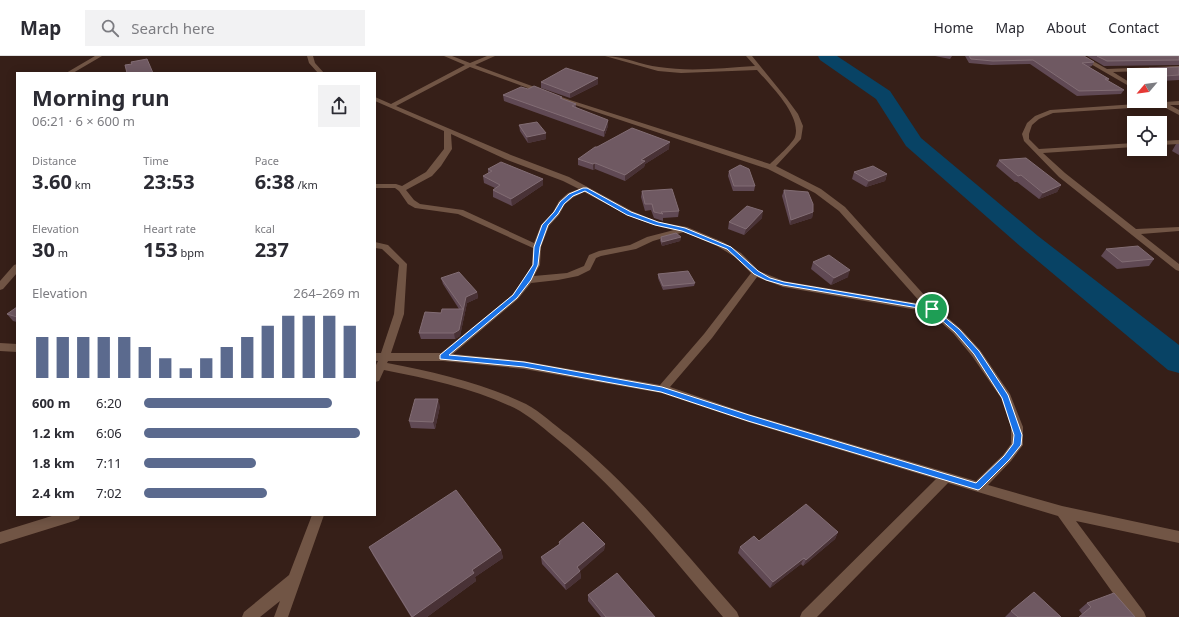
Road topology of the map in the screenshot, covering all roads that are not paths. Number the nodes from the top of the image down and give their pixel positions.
1 (99, 56) edge
2 (310, 56) edge
3 (447, 56) edge
4 (492, 56) edge
5 (608, 56) edge
6 (750, 56) edge
7 (1080, 56) edge
8 (470, 65) junction
9 (758, 68) junction
10 (1179, 68) edge
11 (1106, 71) junction
12 (71, 72) edge
13 (320, 72) edge
14 (1127, 83) edge
15 (376, 99) edge
16 (1167, 103) edge
17 (1179, 103) edge
18 (1127, 105) edge
19 (391, 106) junction
20 (1167, 106) edge
21 (1179, 113) edge
22 (448, 130) junction
23 (1179, 142) edge
24 (1167, 143) edge
25 (1127, 145) edge
26 (1038, 151) junction
27 (771, 167) junction
28 (376, 186) edge
29 (402, 189) junction
30 (585, 189) junction
31 (684, 229) junction
32 (1179, 229) edge
33 (1134, 232) junction
34 (376, 245) edge
35 (537, 247) junction
36 (16, 267) edge
37 (1179, 268) edge
38 (756, 273) junction
39 (528, 280) junction
40 (0, 287) edge
41 (932, 309) junction
42 (0, 347) edge
43 (16, 348) edge
44 (443, 357) junction
45 (380, 360) edge
46 (376, 374) edge
47 (662, 389) junction
48 (945, 478) junction
49 (978, 487) junction
50 (1062, 512) junction
51 (71, 516) edge
52 (318, 516) edge
53 (1179, 537) edge
54 (0, 538) edge
55 (295, 580) junction
56 (249, 617) edge
57 (281, 617) edge
58 (732, 617) edge
59 (807, 617) edge
60 (1139, 617) edge

1 - 12 street
2 - 13 street
3 - 8 street
4 - 8 street
5 - 9 street
6 - 9 street
7 - 11 street
8 - 19 street
8 - 27 street
9 - 27 street
10 - 11 street
11 - 14 street
15 - 19 street
16 - 17 street
18 - 26 street
19 - 22 street
20 - 21 street
22 - 29 street
22 - 30 street
23 - 24 street
25 - 26 street
26 - 33 street
27 - 41 street
28 - 29 street
29 - 35 street
30 - 31 street
30 - 35 street
31 - 38 street
31 - 39 street
32 - 33 street
33 - 37 street
34 - 45 street
35 - 39 street
36 - 40 street
38 - 41 street
38 - 47 street
39 - 44 street
41 - 49 street
42 - 43 street
44 - 45 street
44 - 47 street
45 - 46 street
45 - 58 street
47 - 48 street
48 - 49 street
48 - 59 street
49 - 50 street
50 - 53 street
50 - 60 street
51 - 54 street
52 - 55 street
55 - 56 street
55 - 57 street

